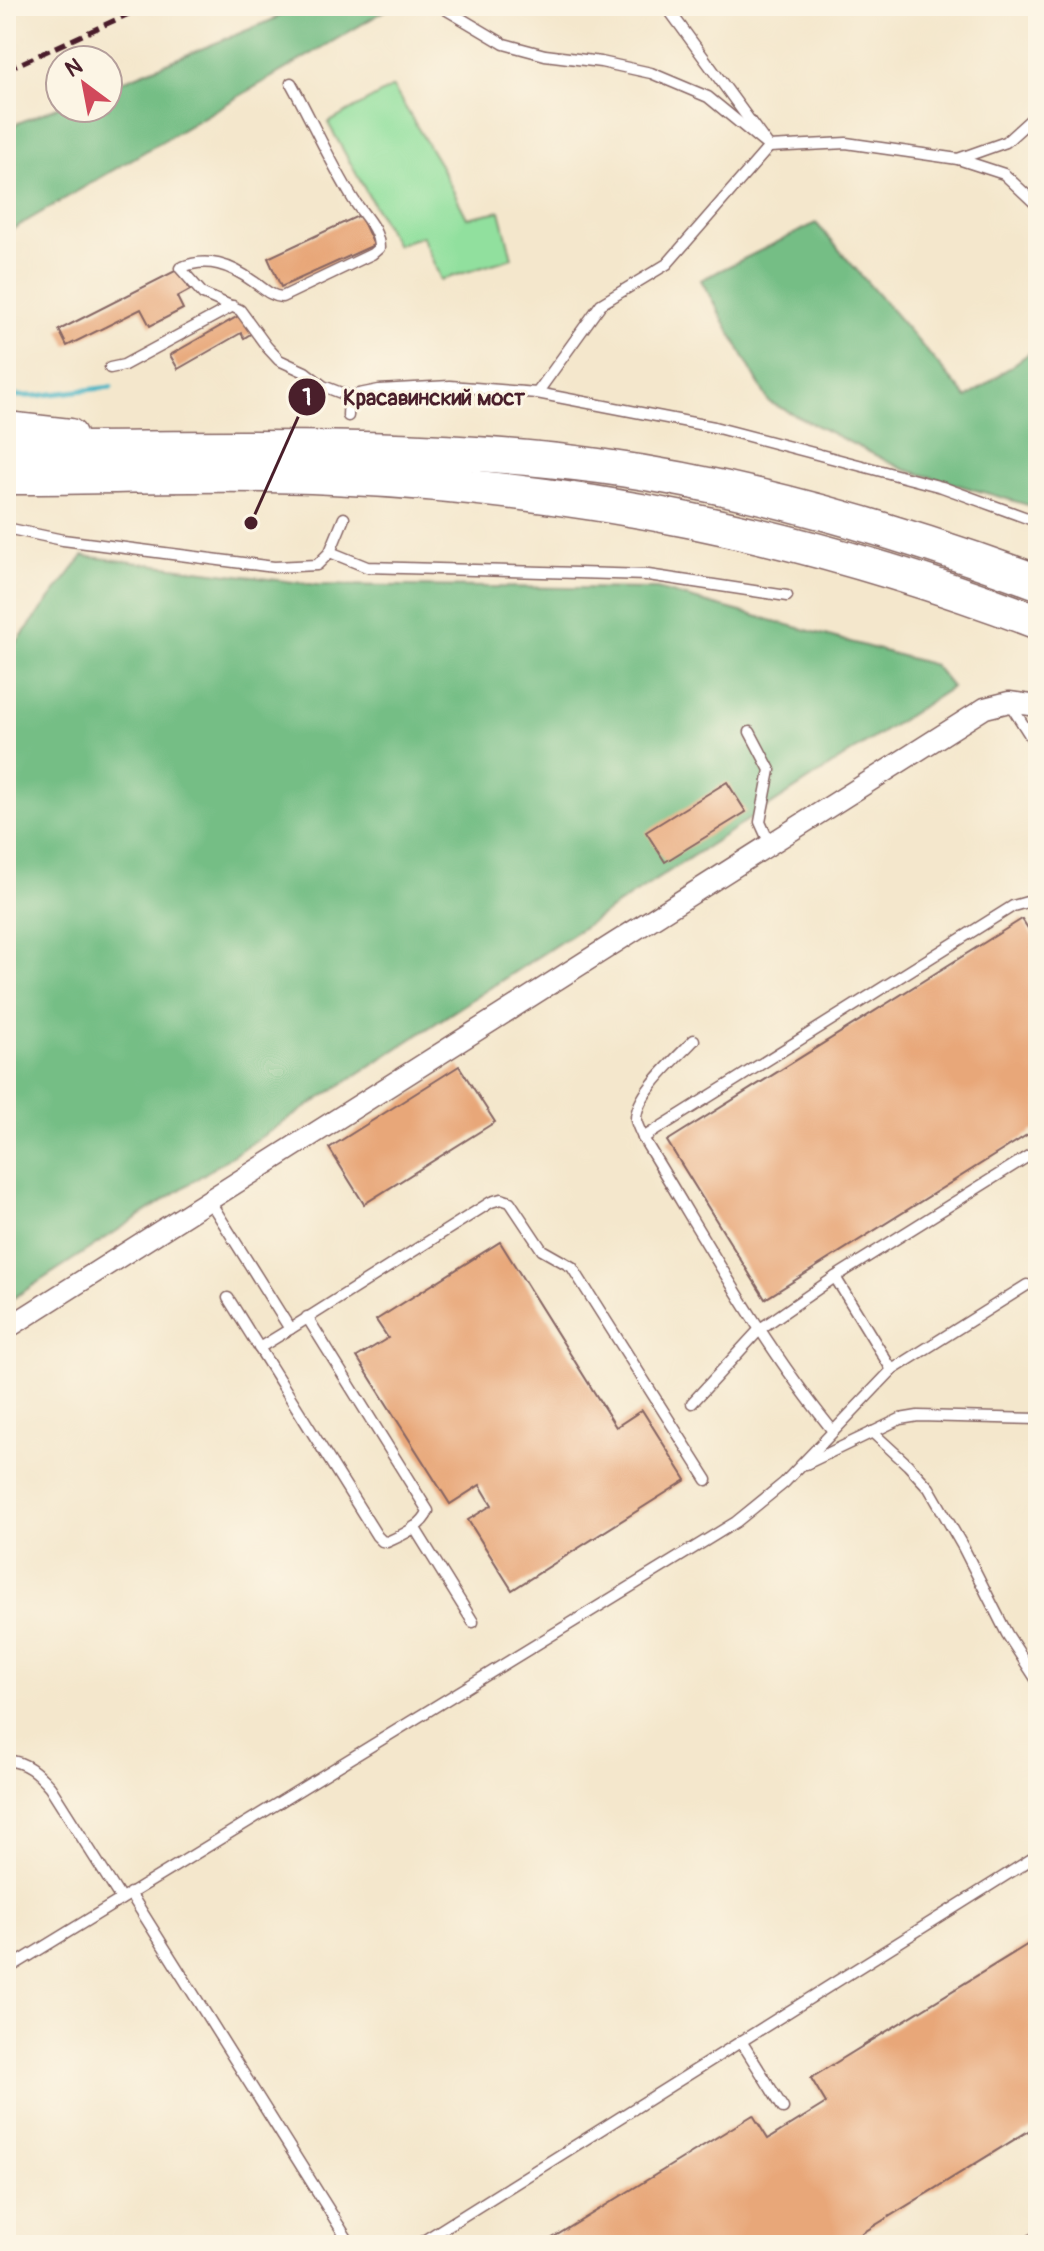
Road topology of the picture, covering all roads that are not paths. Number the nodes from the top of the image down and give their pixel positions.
1 (449, 6) edge
2 (666, 6) edge
3 (291, 83) dead end
4 (1038, 113) edge
5 (769, 147) junction
6 (958, 159) junction
7 (1038, 206) edge
8 (233, 306) junction
9 (110, 368) dead end
10 (537, 393) junction
11 (349, 396) junction
12 (348, 416) dead end
13 (6, 428) edge
14 (158, 434) junction
15 (6, 449) edge
16 (72, 450) junction
17 (451, 454) junction
18 (14, 477) edge
19 (344, 518) dead end
20 (1038, 522) edge
21 (6, 528) edge
22 (330, 552) junction
23 (1038, 582) edge
24 (787, 596) dead end
25 (1038, 622) edge
26 (1009, 702) junction
27 (1038, 706) edge
28 (750, 732) dead end
29 (1038, 748) edge
30 (770, 844) junction
31 (1038, 905) edge
32 (694, 1040) dead end
33 (643, 1138) junction
34 (1038, 1150) edge
35 (209, 1200) junction
36 (835, 1277) junction
37 (1027, 1285) dead end
38 (228, 1298) dead end
39 (307, 1317) junction
40 (6, 1329) edge
41 (290, 1329) junction
42 (760, 1329) junction
43 (259, 1348) junction
44 (892, 1370) junction
45 (692, 1403) dead end
46 (1038, 1419) edge
47 (833, 1431) junction
48 (872, 1432) junction
49 (800, 1466) junction
50 (707, 1480) dead end
51 (414, 1527) junction
52 (473, 1622) dead end
53 (1038, 1682) edge
54 (6, 1760) edge
55 (1038, 1855) edge
56 (126, 1896) junction
57 (6, 1970) edge
58 (741, 2041) junction
59 (783, 2108) dead end
60 (1038, 2236) edge
61 (351, 2245) edge
62 (417, 2245) edge
63 (1023, 2245) edge

1 - 5 lane
2 - 5 lane
3 - 8 lane
4 - 6 lane
5 - 6 lane
5 - 10 lane
6 - 7 lane
8 - 9 lane
8 - 11 lane
10 - 11 lane
10 - 20 lane
11 - 12 lane
13 - 14 main road
14 - 16 main road
14 - 17 main road
15 - 16 highway
16 - 17 highway
17 - 23 highway
18 - 25 highway
19 - 22 lane
21 - 22 lane
22 - 24 lane
26 - 27 street
26 - 29 lane
26 - 30 street
28 - 30 lane
30 - 35 street
31 - 33 lane
32 - 33 lane
33 - 42 lane
34 - 36 lane
35 - 40 street
35 - 41 lane
36 - 42 lane
36 - 44 lane
37 - 44 lane
38 - 43 lane
39 - 41 lane
39 - 50 lane
39 - 51 lane
41 - 43 lane
42 - 45 lane
42 - 47 lane
43 - 51 lane
44 - 47 lane
46 - 48 lane
47 - 49 lane
48 - 49 lane
48 - 53 lane
49 - 56 lane
51 - 52 lane
54 - 56 lane
55 - 58 lane
56 - 57 lane
56 - 61 lane
58 - 59 lane
58 - 62 lane
60 - 63 lane

